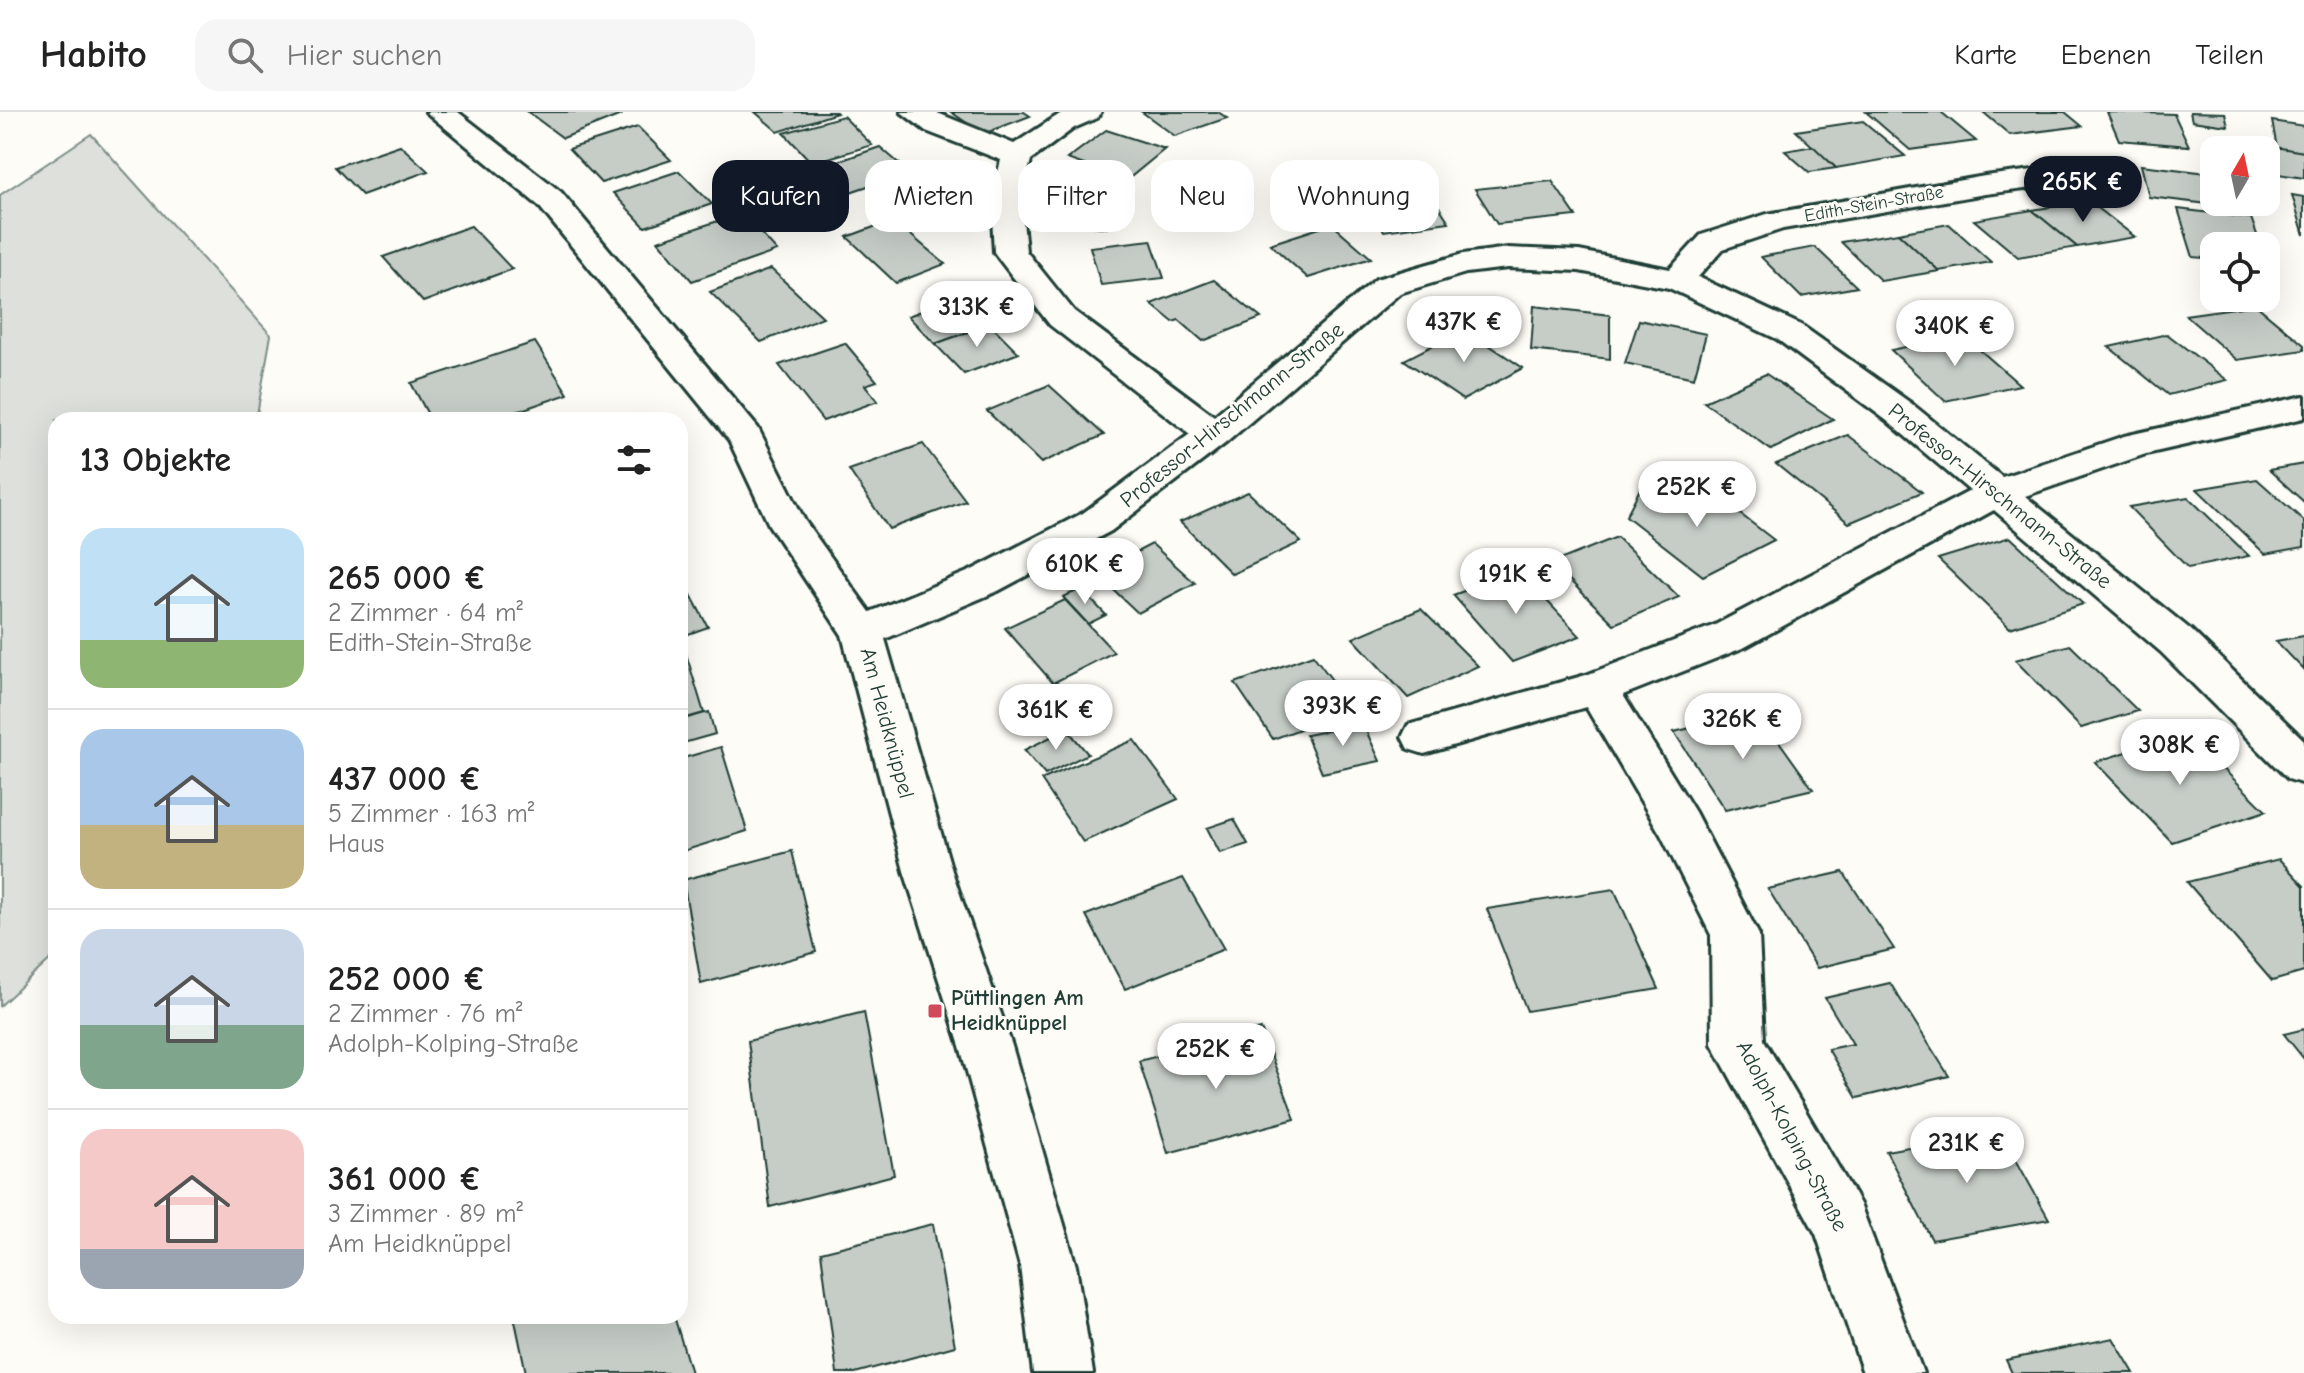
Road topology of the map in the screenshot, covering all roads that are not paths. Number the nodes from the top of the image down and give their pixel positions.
1 (440, 112) edge
2 (915, 112) edge
3 (1087, 112) edge
4 (1017, 156) junction
5 (2088, 172) dead end
6 (1678, 280) junction
7 (2304, 407) edge
8 (1214, 434) junction
9 (1998, 492) junction
10 (862, 632) junction
11 (1597, 688) junction
12 (1424, 737) dead end
13 (2304, 767) edge
14 (1063, 1373) edge
15 (1893, 1373) edge

1 - 10 street, Am Heidknüppel
2 - 4 street
3 - 4 street
4 - 8 street
5 - 6 street, Edith-Stein-Straße
6 - 8 street, Professor-Hirschmann-Straße
6 - 9 street, Professor-Hirschmann-Straße
7 - 9 street
8 - 10 street, Professor-Hirschmann-Straße
9 - 11 street
9 - 13 street, Professor-Hirschmann-Straße
10 - 14 street, Am Heidknüppel
11 - 12 street
11 - 15 street, Adolph-Kolping-Straße

